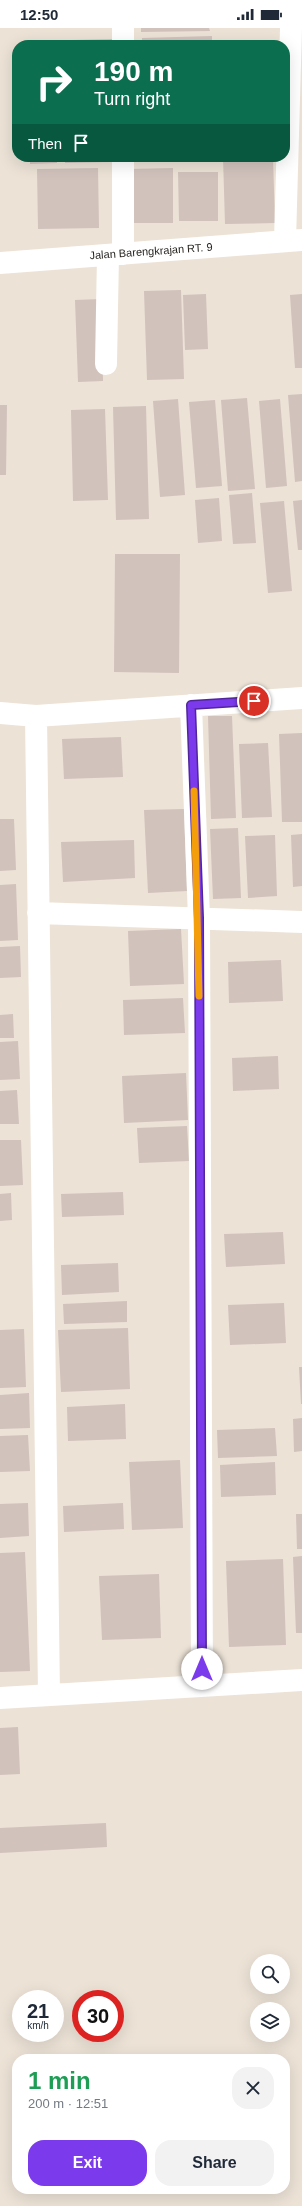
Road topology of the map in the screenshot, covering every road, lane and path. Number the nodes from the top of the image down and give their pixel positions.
1 (123, 28) edge
2 (291, 28) edge
3 (123, 40) edge
4 (123, 162) edge
5 (294, 241) edge
6 (116, 254) junction
7 (0, 263) edge
8 (106, 364) dead end
9 (302, 698) edge
10 (191, 705) junction
11 (0, 713) edge
12 (36, 716) junction
13 (38, 913) junction
14 (199, 918) junction
15 (302, 922) edge
16 (302, 1680) edge
17 (202, 1685) junction
18 (49, 1695) junction
19 (0, 1698) edge

1 - 3 street
2 - 5 street
4 - 6 street
5 - 6 street, Jalan Barengkrajan RT. 9
6 - 7 street, Jalan Barengkrajan RT. 9
6 - 8 street
9 - 10 street
10 - 12 street
10 - 14 street
11 - 12 street
12 - 13 street
13 - 14 street
13 - 18 street
14 - 15 street
14 - 17 street
16 - 17 street
17 - 18 street
18 - 19 street

